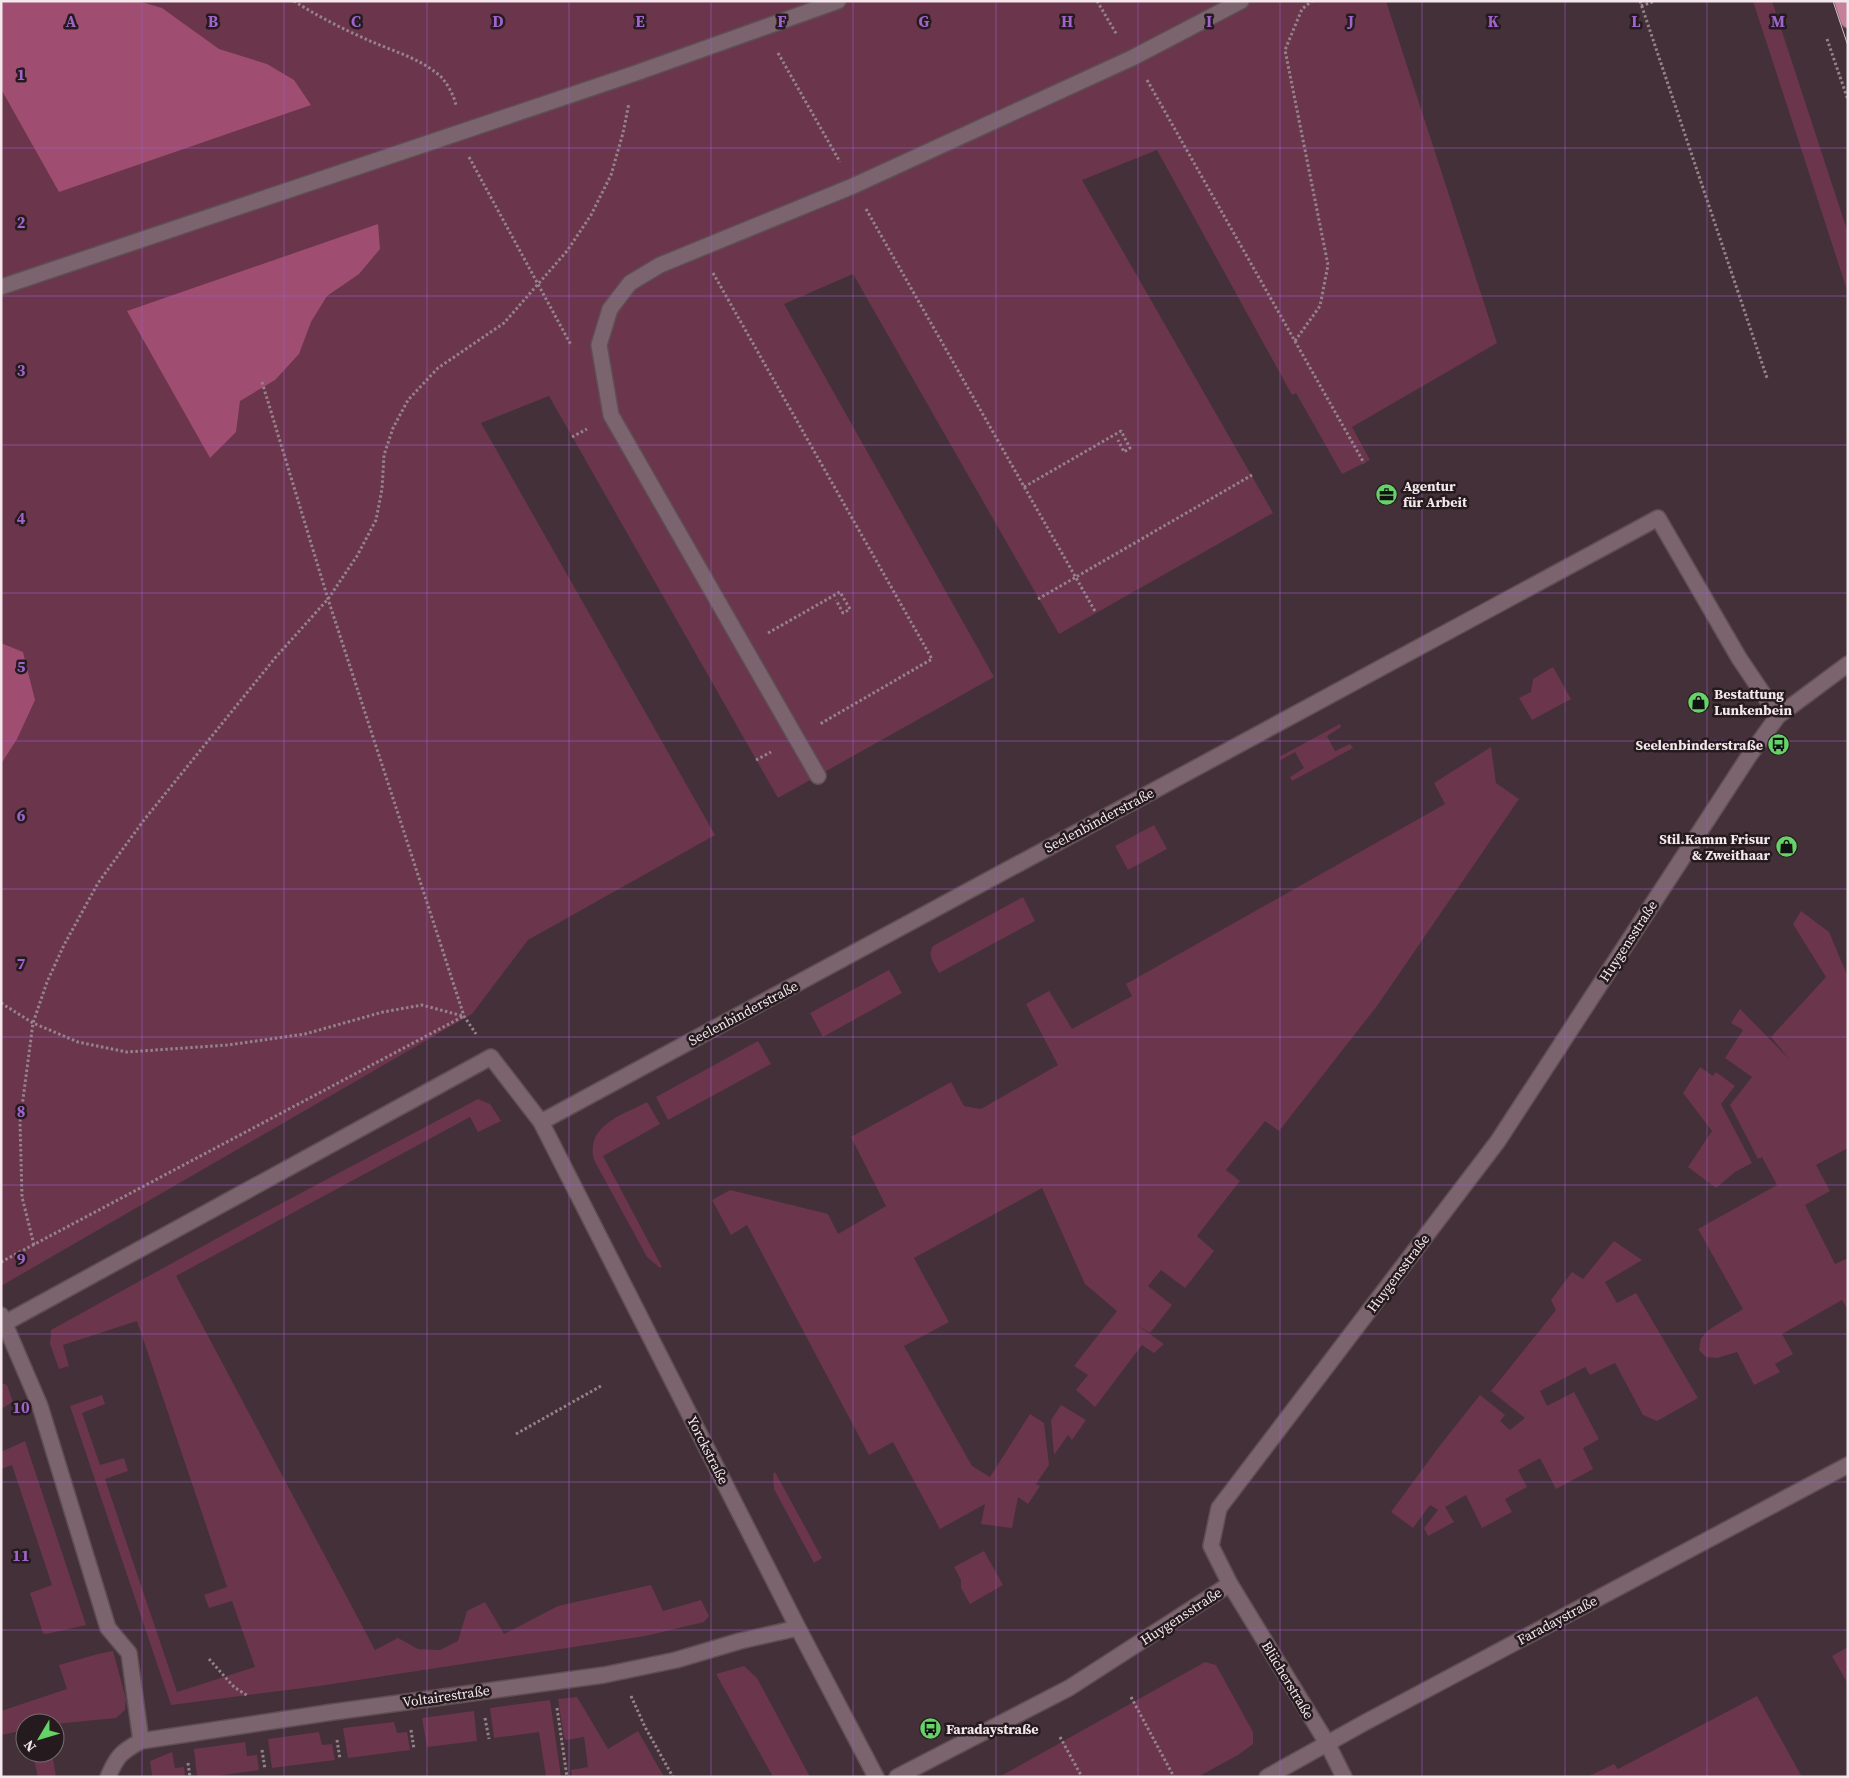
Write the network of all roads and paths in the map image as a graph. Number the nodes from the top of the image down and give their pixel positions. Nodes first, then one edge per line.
1 (294, 1) edge
2 (838, 1) edge
3 (1096, 1) edge
4 (1241, 1) edge
5 (1312, 1) edge
6 (1655, 1) edge
7 (1842, 1) edge
8 (1640, 3) edge
9 (814, 5) edge
10 (1848, 20) edge
11 (763, 28) junction
12 (1826, 36) dead end
13 (1132, 58) junction
14 (636, 73) junction
15 (1848, 100) edge
16 (458, 132) junction
17 (853, 186) junction
18 (699, 249) junction
19 (538, 285) junction
20 (1, 288) edge
21 (1295, 341) junction
22 (572, 346) dead end
23 (1767, 378) dead end
24 (262, 382) dead end
25 (611, 415) junction
26 (572, 437) dead end
27 (1118, 440) dead end
28 (1364, 463) dead end
29 (1252, 475) dead end
30 (1024, 488) junction
31 (1075, 577) junction
32 (1038, 598) dead end
33 (328, 599) junction
34 (836, 600) dead end
35 (1096, 613) dead end
36 (744, 647) junction
37 (1848, 664) edge
38 (1778, 716) junction
39 (796, 738) junction
40 (756, 760) dead end
41 (818, 776) dead end
42 (1, 1003) edge
43 (464, 1016) junction
44 (33, 1023) junction
45 (491, 1057) junction
46 (541, 1122) junction
47 (34, 1245) junction
48 (1, 1262) edge
49 (3, 1319) edge
50 (7, 1346) edge
51 (601, 1386) dead end
52 (516, 1434) dead end
53 (1848, 1465) edge
54 (1230, 1584) junction
55 (798, 1628) junction
56 (209, 1659) dead end
57 (553, 1682) junction
58 (628, 1690) dead end
59 (1131, 1697) dead end
60 (253, 1699) dead end
61 (485, 1712) dead end
62 (411, 1728) dead end
63 (1060, 1736) dead end
64 (489, 1739) dead end
65 (142, 1742) junction
66 (1326, 1743) junction
67 (338, 1745) dead end
68 (414, 1749) dead end
69 (263, 1757) dead end
70 (340, 1759) dead end
71 (264, 1769) dead end
72 (108, 1777) edge
73 (567, 1777) edge
74 (673, 1777) edge
75 (876, 1777) edge
76 (897, 1777) edge
77 (1082, 1777) edge
78 (1174, 1777) edge
79 (1267, 1777) edge
80 (1344, 1777) edge

1 - 16 path
2 - 9 street
3 - 13 path
4 - 13 street
5 - 21 path
6 - 8 path
7 - 10 main road
8 - 23 path
9 - 11 street
11 - 14 street
11 - 17 path
12 - 15 path
13 - 17 street
13 - 21 path
14 - 16 street
14 - 19 path
16 - 19 path
16 - 20 street
17 - 18 street
17 - 30 path
18 - 25 street
18 - 39 path
19 - 22 path
19 - 33 path
21 - 28 path
24 - 33 path
25 - 26 path
25 - 36 street
27 - 30 path
29 - 31 path
30 - 31 path
31 - 32 path
31 - 35 path
33 - 43 path
33 - 44 path
34 - 36 path
36 - 39 street
37 - 38 street, Huygensstraße
38 - 46 street, Seelenbinderstraße
38 - 54 street, Huygensstraße
39 - 40 path
39 - 41 street
42 - 44 path
43 - 44 path
43 - 45 path
43 - 47 path
44 - 47 path
45 - 46 street, Yorckstraße
45 - 49 street
46 - 55 street, Yorckstraße
47 - 48 path
49 - 50 street
50 - 65 street
51 - 52 path
53 - 66 street, Faradaystraße
54 - 66 street, Blücherstraße
54 - 76 street, Huygensstraße
55 - 57 street, Voltairestraße
55 - 75 street, Yorckstraße
56 - 60 path
57 - 65 street, Voltairestraße
57 - 73 path
58 - 74 path
59 - 78 path
61 - 64 path
62 - 68 path
63 - 77 path
65 - 72 street, Voltairestraße
66 - 79 street, Faradaystraße
66 - 80 street, Blücherstraße
67 - 70 path
69 - 71 path

